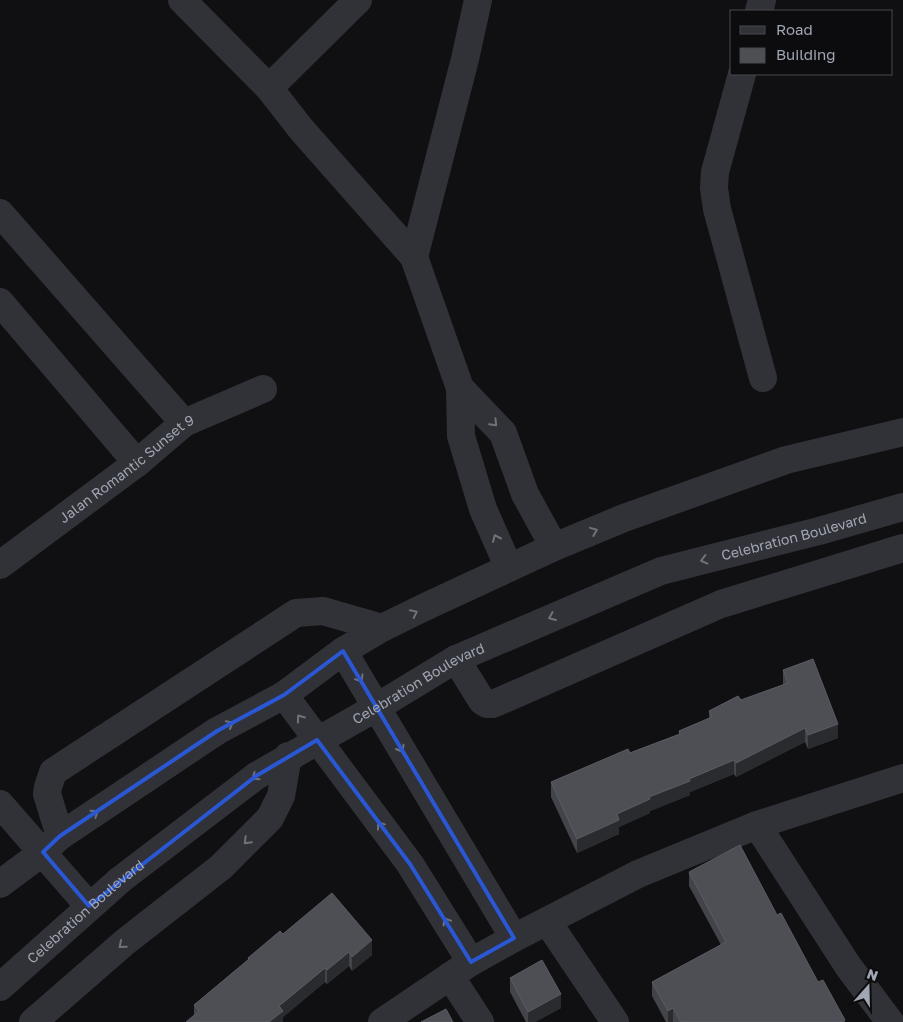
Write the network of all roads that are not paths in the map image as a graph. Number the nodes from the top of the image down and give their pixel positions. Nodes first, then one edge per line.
1 (182, 0) edge
2 (358, 0) edge
3 (478, 0) edge
4 (742, 75) edge
5 (269, 88) junction
6 (0, 213) edge
7 (414, 256) junction
8 (0, 302) edge
9 (764, 378) dead end
10 (460, 388) junction
11 (263, 389) dead end
12 (184, 422) junction
13 (903, 432) edge
14 (137, 462) junction
15 (903, 507) edge
16 (554, 547) junction
17 (903, 548) edge
18 (0, 566) edge
19 (509, 568) junction
20 (382, 628) junction
21 (344, 651) junction
22 (456, 659) junction
23 (284, 695) junction
24 (377, 707) junction
25 (317, 740) junction
26 (288, 756) junction
27 (903, 778) edge
28 (0, 804) edge
29 (756, 825) junction
30 (51, 844) junction
31 (0, 884) edge
32 (89, 906) junction
33 (547, 921) junction
34 (514, 938) junction
35 (461, 969) junction
36 (0, 987) edge
37 (33, 1022) edge
38 (382, 1022) edge
39 (480, 1022) edge
40 (615, 1022) edge
41 (890, 1022) edge

1 - 5 street
2 - 5 street
3 - 7 street
4 - 9 street
5 - 7 street
6 - 12 street
7 - 10 street
8 - 14 street
10 -> 16 street
19 -> 10 street
11 - 12 street, Jalan Romantic Sunset 9
12 - 14 street, Jalan Romantic Sunset 9
16 -> 13 street
14 - 18 street, Jalan Romantic Sunset 9
15 -> 22 street, Celebration Boulevard
16 - 19 street
17 - 22 street
20 -> 19 street
20 - 21 street
20 - 30 street
21 - 23 street
21 -> 24 street
22 - 24 street, Celebration Boulevard
25 -> 23 street
30 -> 23 street
24 - 25 street, Celebration Boulevard
24 -> 34 street
25 - 26 street, Celebration Boulevard
35 -> 25 street
26 -> 32 street, Celebration Boulevard
26 -> 37 street
27 - 29 street
28 - 30 street
29 - 33 street
29 - 41 street
30 - 31 street
30 - 32 street
32 - 36 street, Celebration Boulevard
33 - 34 street
33 - 40 street
34 - 35 street
35 - 38 street
35 - 39 street

